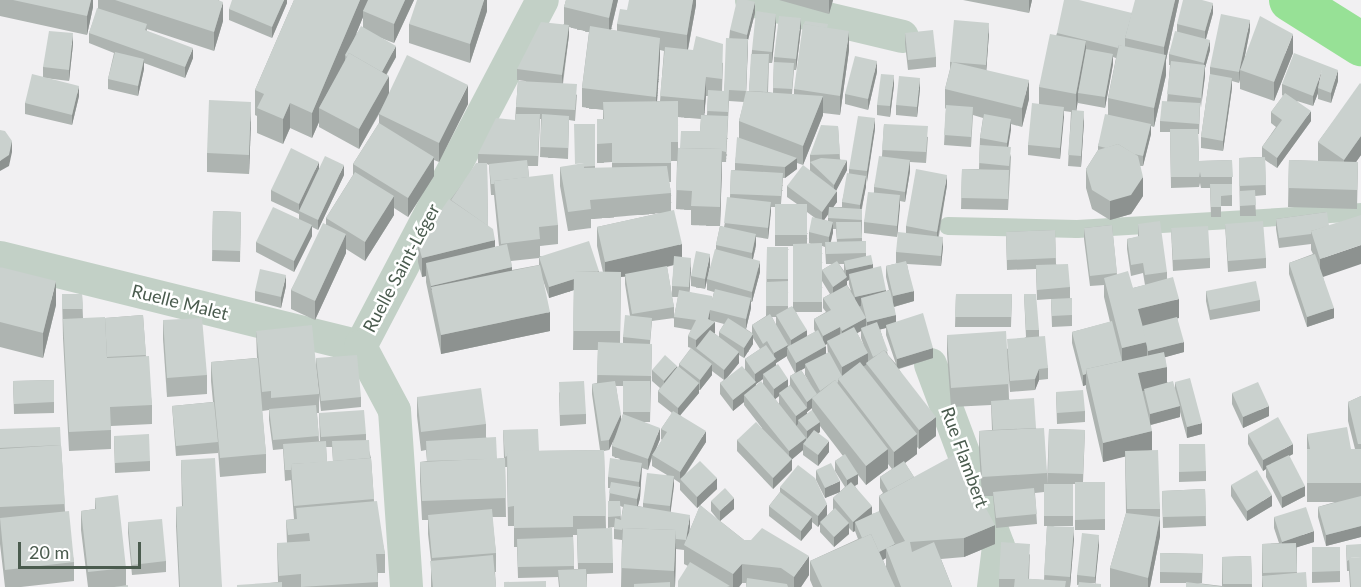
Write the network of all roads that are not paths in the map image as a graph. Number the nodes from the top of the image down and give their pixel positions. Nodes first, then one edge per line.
1 (542, 0) edge
2 (751, 0) edge
3 (902, 36) dead end
4 (1361, 212) edge
5 (948, 226) dead end
6 (0, 258) edge
7 (360, 346) junction
8 (930, 364) dead end
9 (406, 587) edge
10 (993, 587) edge

1 - 7 street, Ruelle Saint-Léger
2 - 3 street
4 - 5 lane
6 - 7 street, Ruelle Malet
7 - 9 street, Ruelle Saint-Léger
8 - 10 street, Rue Flambert

